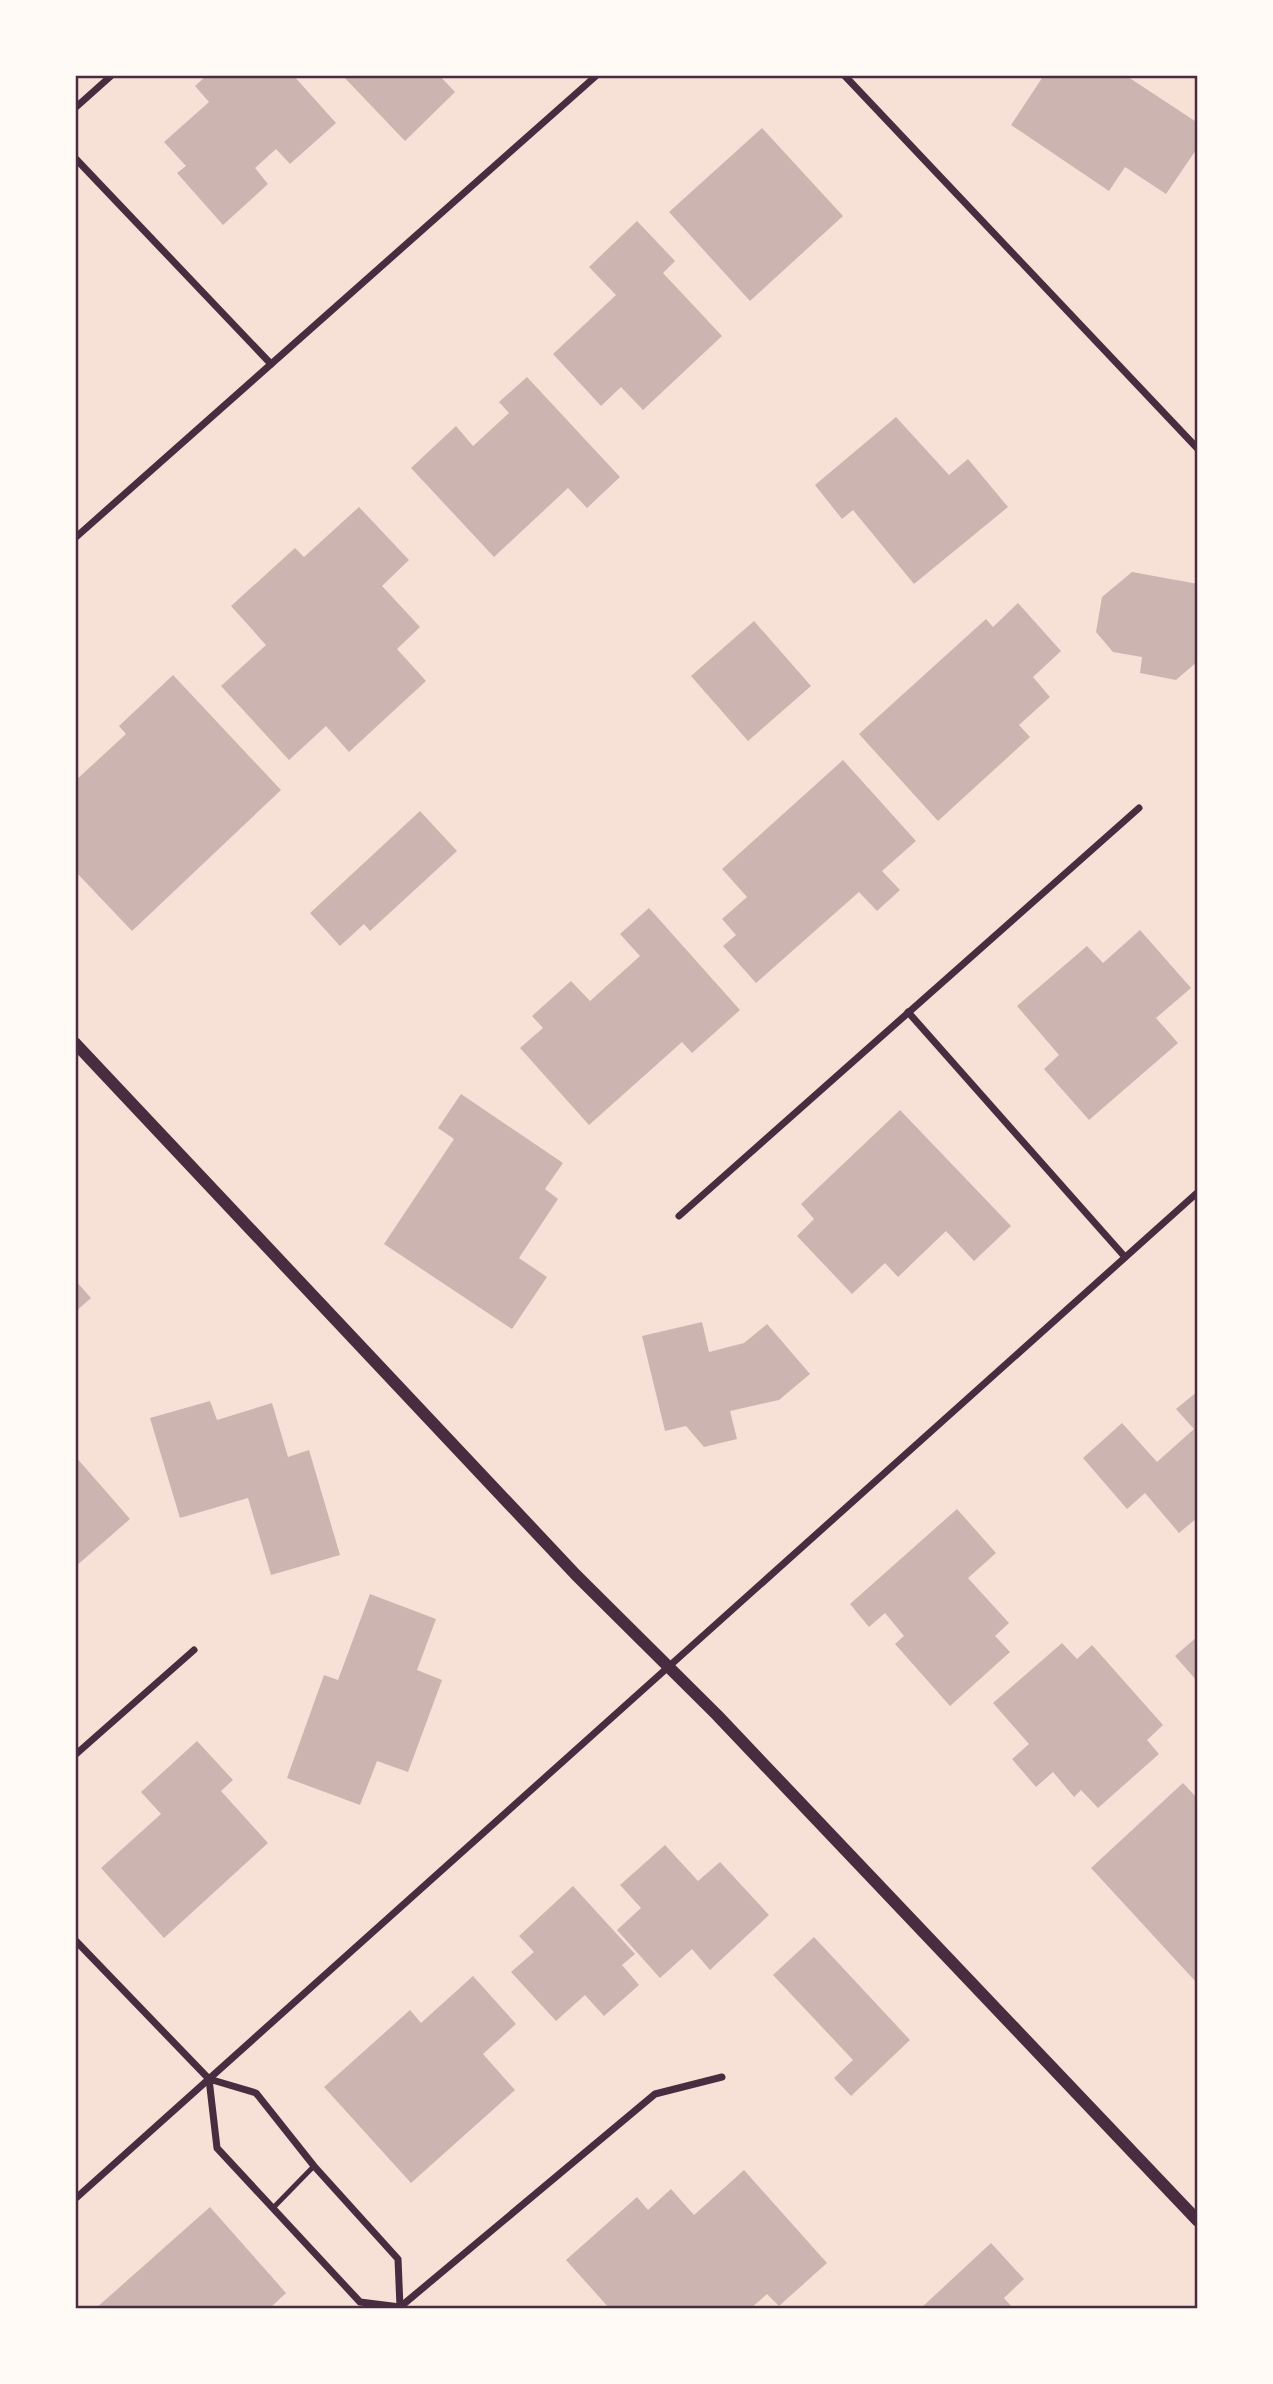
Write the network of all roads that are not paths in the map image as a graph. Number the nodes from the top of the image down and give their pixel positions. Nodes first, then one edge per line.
1 (112, 75) edge
2 (597, 75) edge
3 (844, 75) edge
4 (75, 108) edge
5 (75, 158) edge
6 (271, 364) junction
7 (1198, 449) edge
8 (75, 537) edge
9 (1139, 808) dead end
10 (908, 1012) junction
11 (75, 1043) edge
12 (1198, 1192) edge
13 (679, 1216) dead end
14 (1125, 1257) junction
15 (194, 1650) dead end
16 (668, 1667) junction
17 (75, 1755) edge
18 (75, 1940) edge
19 (722, 2077) dead end
20 (209, 2079) junction
21 (314, 2166) junction
22 (75, 2199) edge
23 (273, 2208) junction
24 (1198, 2221) edge
25 (399, 2308) edge

1 - 4 street
2 - 6 street
3 - 7 street
5 - 6 street
6 - 8 street
9 - 10 street
10 - 13 street
10 - 14 street
11 - 16 street
12 - 14 street
14 - 16 street
15 - 17 street
16 - 20 street
16 - 24 street
18 - 20 street
19 - 25 street
20 - 21 street
20 - 22 street
20 - 23 street
21 - 23 lane
21 - 25 street
23 - 25 street

